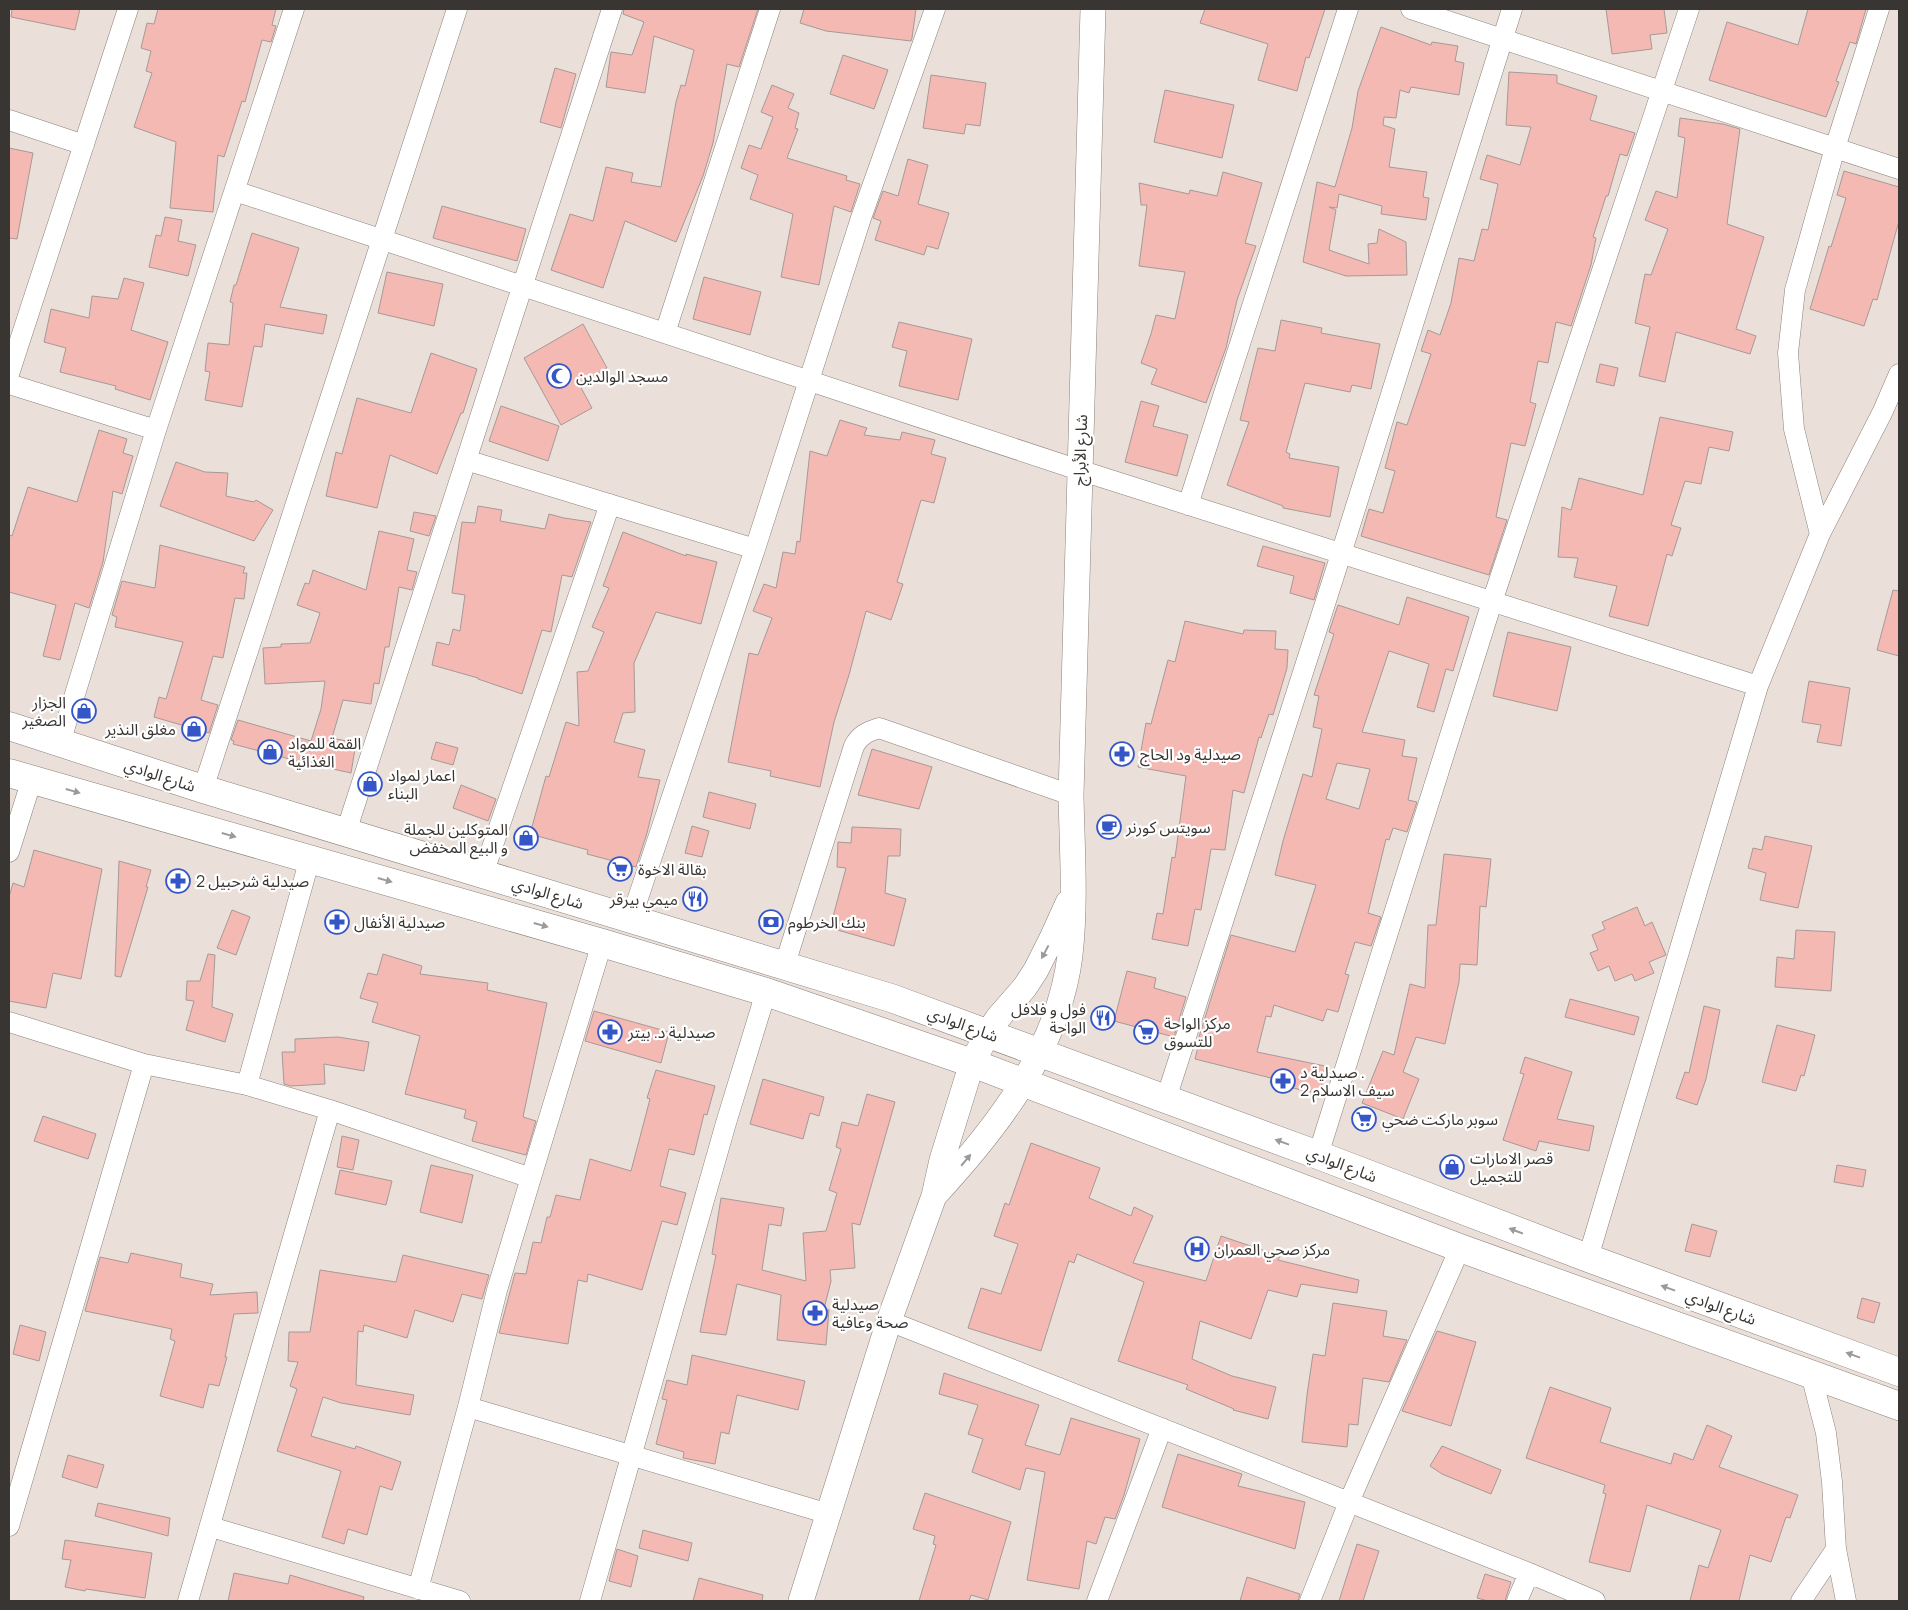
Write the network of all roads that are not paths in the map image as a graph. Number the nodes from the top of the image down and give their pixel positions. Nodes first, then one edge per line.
1 (128, 9) edge
2 (294, 9) edge
3 (456, 9) edge
4 (612, 9) edge
5 (770, 9) edge
6 (935, 9) edge
7 (1092, 9) edge
8 (1348, 9) edge
9 (1411, 9) edge
10 (1512, 9) edge
11 (1689, 9) edge
12 (1880, 9) edge
13 (1502, 39) junction
14 (1662, 91) junction
15 (9, 120) edge
16 (84, 145) junction
17 (1835, 148) junction
18 (1899, 169) edge
19 (235, 191) junction
20 (382, 239) junction
21 (522, 286) junction
22 (665, 333) junction
23 (9, 374) edge
24 (1899, 374) edge
25 (809, 381) junction
26 (9, 384) edge
27 (156, 430) junction
28 (466, 460) junction
29 (1079, 470) junction
30 (610, 504) junction
31 (1188, 505) junction
32 (1820, 534) junction
33 (755, 549) junction
34 (1341, 554) junction
35 (1492, 602) junction
36 (1758, 686) junction
37 (9, 726) edge
38 (60, 743) junction
39 (20, 776) edge
40 (204, 789) junction
41 (1070, 795) junction
42 (346, 832) junction
43 (9, 852) edge
44 (310, 858) junction
45 (483, 874) junction
46 (1072, 892) junction
47 (631, 919) junction
48 (602, 943) junction
49 (785, 964) junction
50 (766, 992) junction
51 (9, 1022) edge
52 (988, 1033) junction
53 (1039, 1052) junction
54 (972, 1063) junction
55 (144, 1064) junction
56 (1023, 1082) junction
57 (247, 1085) junction
58 (1166, 1099) junction
59 (330, 1110) junction
60 (1318, 1155) junction
61 (531, 1178) junction
62 (934, 1196) junction
63 (1460, 1248) junction
64 (1588, 1258) junction
65 (889, 1321) junction
66 (1899, 1372) edge
67 (1811, 1374) junction
68 (468, 1406) junction
69 (1899, 1406) edge
70 (1162, 1428) junction
71 (632, 1455) junction
72 (15, 1478) edge
73 (1349, 1502) junction
74 (829, 1514) junction
75 (9, 1526) edge
76 (211, 1527) junction
77 (1836, 1549) junction
78 (1529, 1572) junction
79 (418, 1589) junction
80 (188, 1601) edge
81 (460, 1601) edge
82 (590, 1601) edge
83 (801, 1601) edge
84 (1097, 1601) edge
85 (1310, 1601) edge
86 (1517, 1601) edge
87 (1595, 1601) edge
88 (1801, 1601) edge
89 (1846, 1601) edge

1 - 16 street
2 - 19 street
3 - 20 street
4 - 21 street
5 - 22 street
6 - 25 street
7 - 29 street, شارع الأبراج
8 - 31 street
9 - 13 street
10 - 13 street
11 - 14 street
12 - 17 street
13 - 14 street
13 - 34 street
14 - 17 street
14 - 35 street
15 - 16 street
16 - 23 street
17 - 18 street
17 - 32 street
19 - 20 street
19 - 27 street
20 - 21 street
20 - 40 street
21 - 22 street
21 - 28 street
22 - 25 street
24 - 32 street
25 - 29 street
25 - 33 street
26 - 27 street
27 - 38 street
28 - 30 street
28 - 42 street
29 - 31 street
29 - 41 street, شارع الأبراج
30 - 33 street
30 - 45 street
31 - 34 street
32 - 36 street
33 - 47 street
34 - 35 street
34 - 58 street
35 - 36 street
35 - 60 street
36 - 64 street
37 - 38 main road, شارع الوادي
38 - 40 main road, شارع الوادي
39 - 43 street
39 -> 44 main road, شارع الوادي
40 - 42 main road, شارع الوادي
41 - 46 street, شارع الأبراج
41 - 49 street
42 - 45 main road, شارع الوادي
44 -> 48 main road, شارع الوادي
44 - 57 street
45 - 47 main road, شارع الوادي
46 -> 52 street
46 - 53 street, شارع الأبراج
47 - 49 main road, شارع الوادي
48 - 50 main road, شارع الوادي
48 - 61 street
49 - 52 main road, شارع الوادي
50 - 54 main road, شارع الوادي
50 - 71 street
51 - 55 street
52 - 53 main road, شارع الوادي
52 - 54 street
53 - 56 street, شارع الأبراج
53 - 58 main road, شارع الوادي
54 - 56 main road, شارع الوادي
54 - 62 street
55 - 57 street
55 - 72 street
62 -> 56 street, شارع الأبراج
56 - 63 main road, شارع الوادي
57 - 59 street
60 -> 58 main road, شارع الوادي
59 - 61 street
59 - 76 street
64 -> 60 main road, شارع الوادي
61 - 68 street
62 - 65 street
63 - 67 main road, شارع الوادي
63 - 73 street
66 -> 64 main road, شارع الوادي
65 - 70 street
65 - 74 street
67 - 69 main road, شارع الوادي
67 - 77 street
68 - 71 street
68 - 79 street
70 - 73 street
70 - 84 street
71 - 74 street
71 - 82 street
72 - 75 street
73 - 78 street
73 - 85 street
74 - 83 street
76 - 79 street
76 - 80 street
77 - 88 street
77 - 89 street
78 - 86 street
78 - 87 street
79 - 81 street

